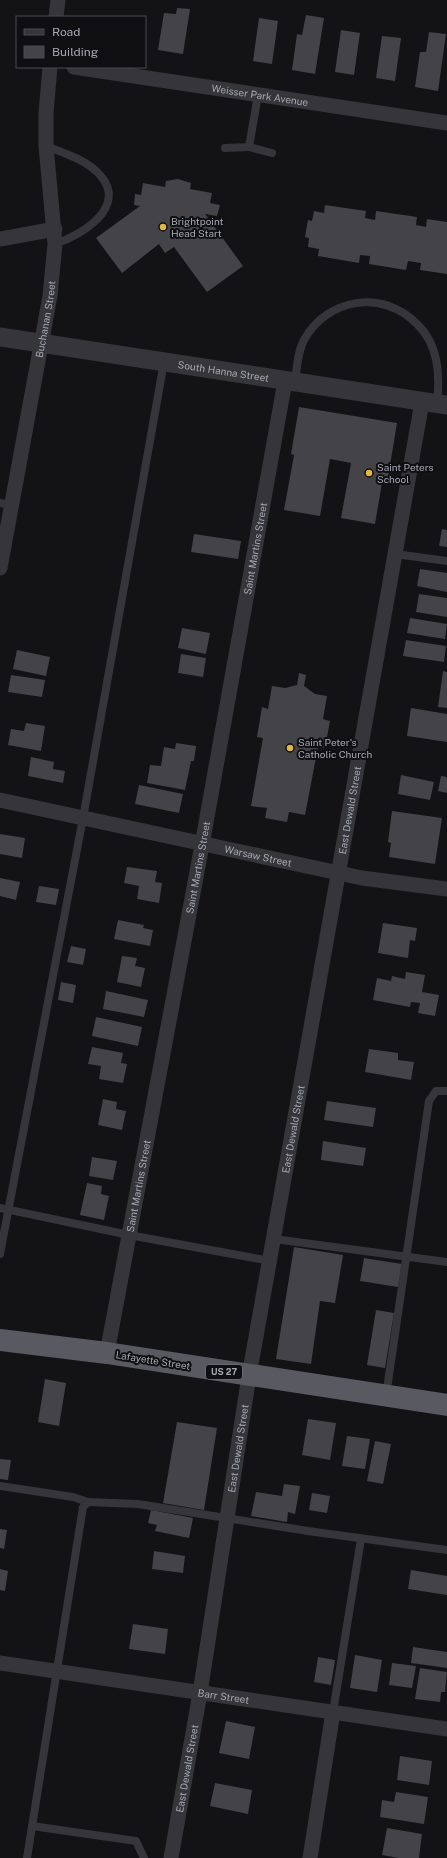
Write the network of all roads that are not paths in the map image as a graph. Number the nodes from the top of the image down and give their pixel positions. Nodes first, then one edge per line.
1 (58, 0) edge
2 (56, 16) edge
3 (50, 68) edge
4 (81, 68) edge
5 (258, 95) junction
6 (447, 123) edge
7 (46, 146) junction
8 (249, 147) junction
9 (225, 148) dead end
10 (272, 153) dead end
11 (55, 236) junction
12 (0, 239) edge
13 (0, 337) edge
14 (41, 343) junction
15 (164, 362) junction
16 (290, 382) junction
17 (435, 403) edge
18 (6, 504) edge
19 (396, 554) junction
20 (447, 561) edge
21 (0, 568) edge
22 (0, 800) edge
23 (83, 818) junction
24 (202, 845) junction
25 (340, 873) junction
26 (447, 889) edge
27 (447, 1090) edge
28 (4, 1209) edge
29 (129, 1235) junction
30 (274, 1240) junction
31 (0, 1254) edge
32 (408, 1257) junction
33 (270, 1261) junction
34 (447, 1262) edge
35 (0, 1340) edge
36 (107, 1353) junction
37 (249, 1376) junction
38 (386, 1396) junction
39 (447, 1405) edge
40 (0, 1486) edge
41 (88, 1502) junction
42 (227, 1519) junction
43 (361, 1539) junction
44 (447, 1550) edge
45 (0, 1663) edge
46 (57, 1671) junction
47 (200, 1692) junction
48 (333, 1712) junction
49 (447, 1729) edge
50 (32, 1826) junction
51 (27, 1858) edge
52 (144, 1858) edge
53 (171, 1858) edge
54 (310, 1858) edge

1 - 2 street
3 - 7 street, Buchanan Street
4 - 5 street, Weisser Park Avenue
5 - 6 street, Weisser Park Avenue
5 - 8 lane
7 - 11 street, Buchanan Street
7 - 11 lane
8 - 9 lane
8 - 10 lane
11 - 12 street
11 - 14 street, Buchanan Street
13 - 14 street, South Hanna Street
14 - 15 street, South Hanna Street
14 - 18 street, Buchanan Street
15 - 16 street, South Hanna Street
15 - 23 lane
16 - 17 street, South Hanna Street
16 - 17 lane
16 - 24 street, Saint Martins Street
17 - 19 street, East Dewald Street
18 - 21 street, Buchanan Street
19 - 20 lane
19 - 25 street, East Dewald Street
22 - 23 street, Warsaw Street
23 - 24 street, Warsaw Street
23 - 28 lane
24 - 25 street, Warsaw Street
24 - 29 street, Saint Martins Street
25 - 26 street, Warsaw Street
25 - 30 street, East Dewald Street
27 - 32 lane
28 - 29 lane
28 - 31 lane
29 - 33 lane
29 - 36 street, Saint Martins Street
30 - 32 lane
30 - 33 street, East Dewald Street
32 - 34 lane
32 - 38 lane
33 - 37 street, East Dewald Street
35 - 36 highway, Lafayette Street / US 27
36 - 37 highway, Lafayette Street / US 27
37 - 38 highway, Lafayette Street / US 27
37 - 42 street, East Dewald Street
38 - 39 highway, Lafayette Street / US 27
40 - 41 lane
41 - 42 lane
41 - 46 lane
42 - 43 lane
42 - 47 street, East Dewald Street
43 - 44 lane
43 - 48 lane
45 - 46 street, Barr Street
46 - 47 street, Barr Street
46 - 50 lane
47 - 48 street, Barr Street
47 - 53 street, East Dewald Street
48 - 49 street, Barr Street
48 - 54 street
50 - 51 lane
50 - 52 lane

